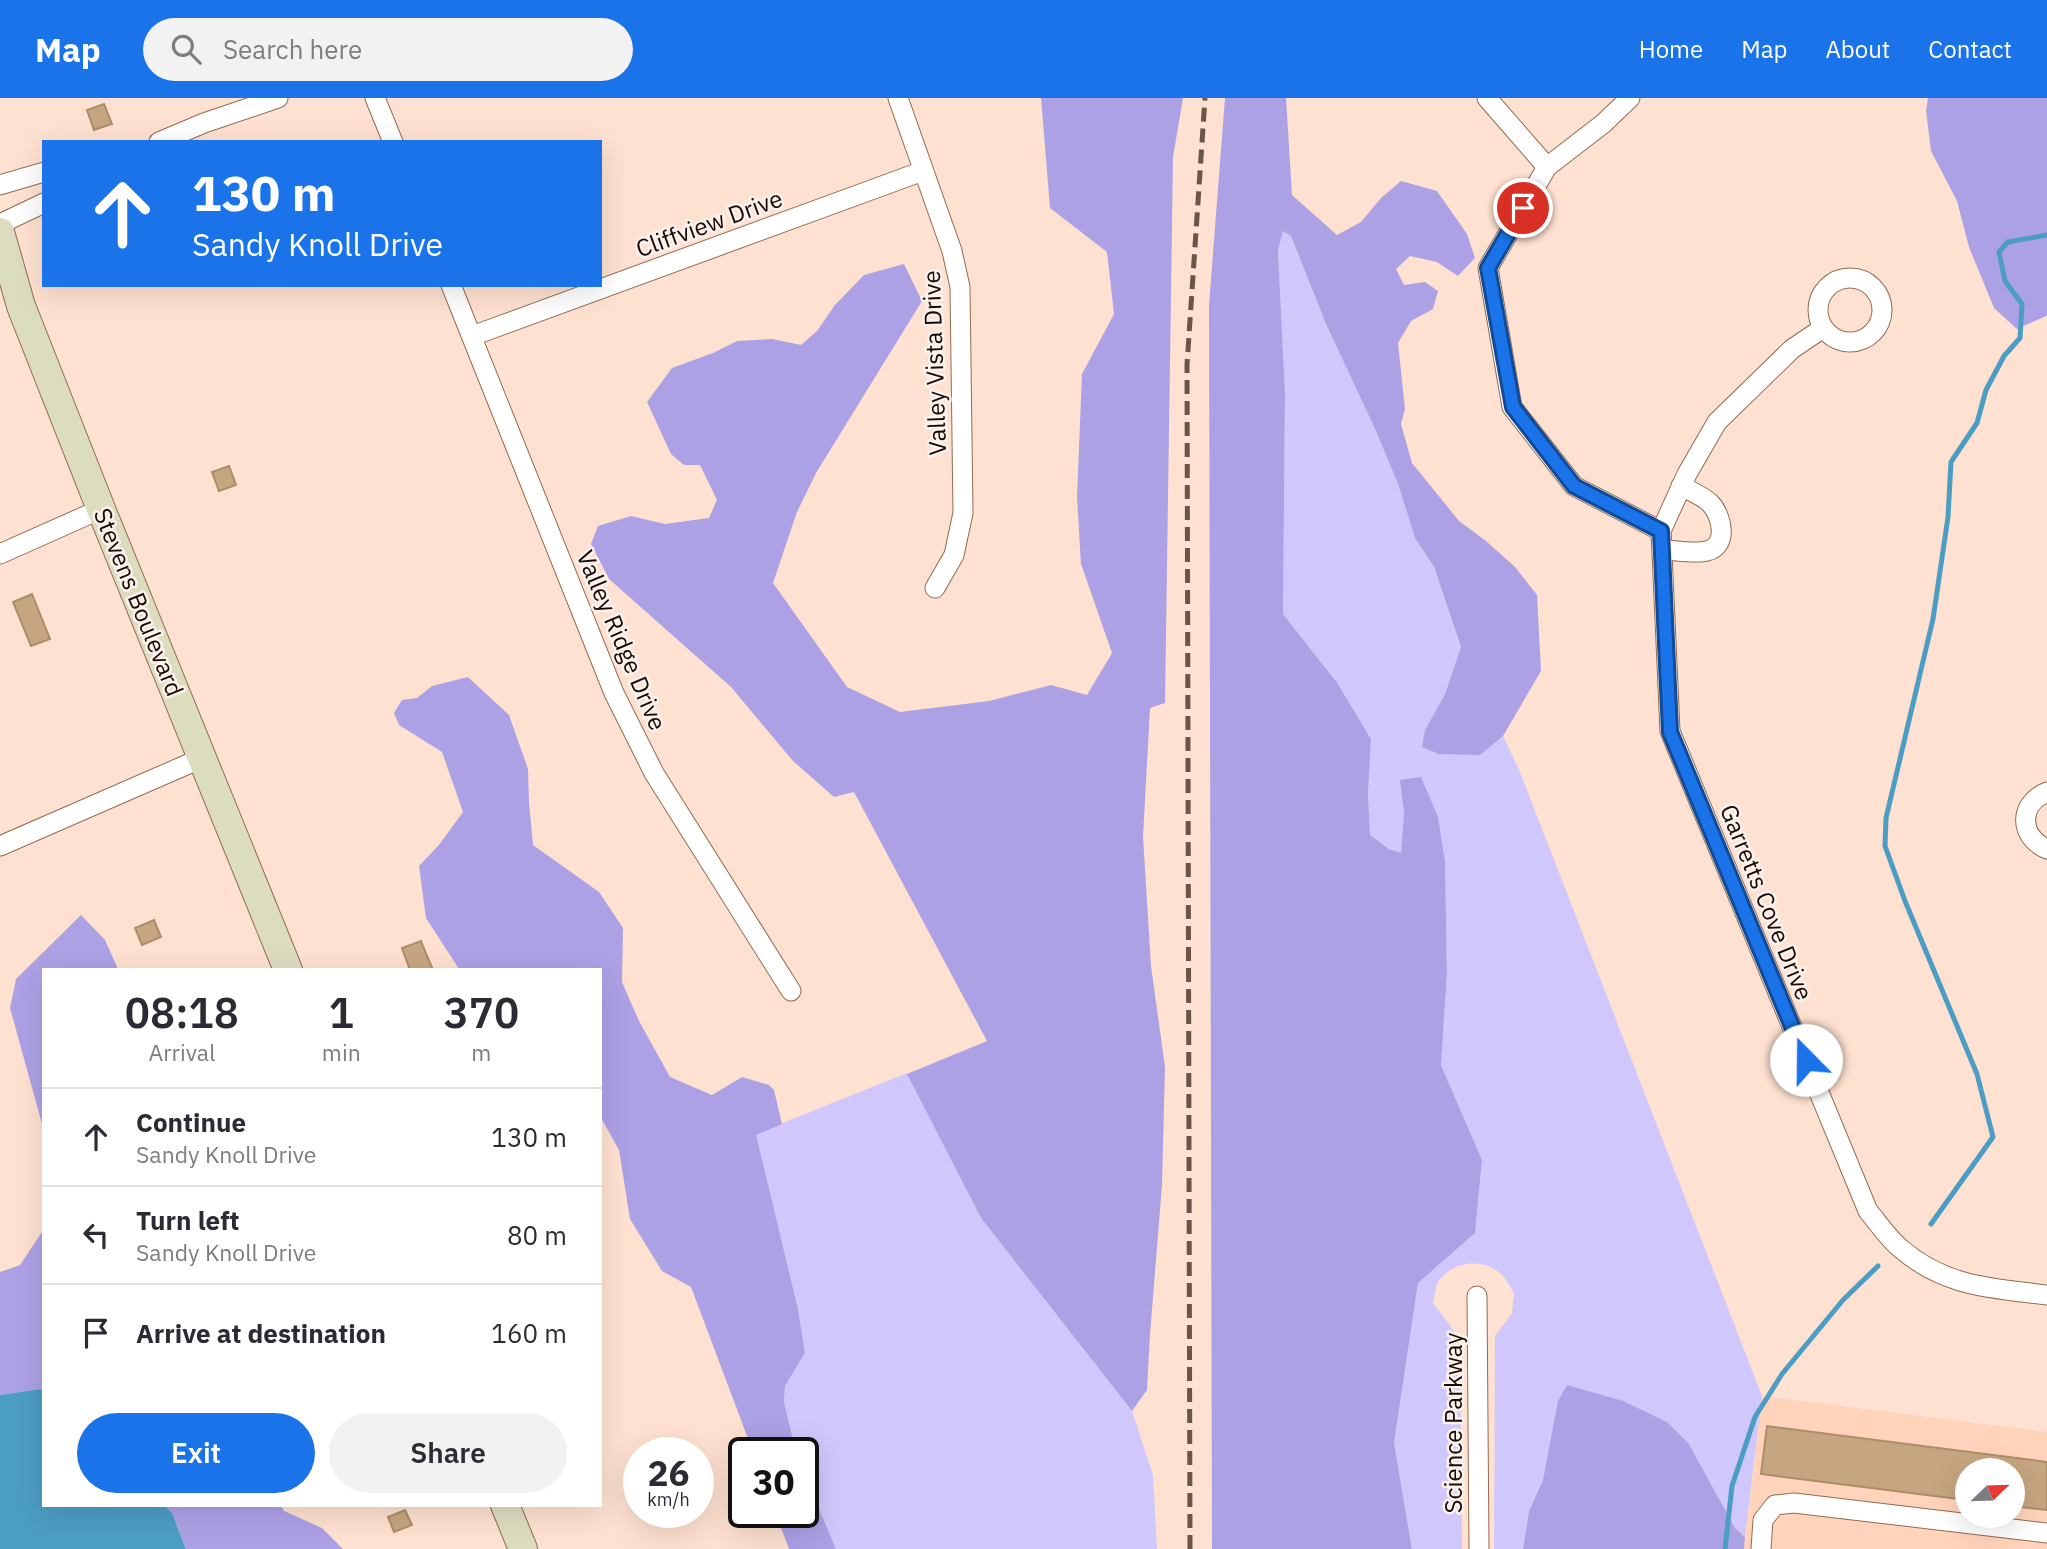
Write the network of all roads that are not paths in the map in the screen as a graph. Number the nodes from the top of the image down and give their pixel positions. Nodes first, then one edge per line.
1 (278, 98) edge
2 (375, 98) edge
3 (898, 98) edge
4 (1487, 98) edge
5 (1630, 98) edge
6 (164, 140) edge
7 (392, 140) edge
8 (1547, 167) junction
9 (923, 171) junction
10 (42, 173) edge
11 (0, 185) edge
12 (42, 204) edge
13 (0, 224) edge
14 (0, 232) edge
15 (452, 287) edge
16 (1823, 328) dead end
17 (472, 336) junction
18 (1681, 486) junction
19 (101, 509) junction
20 (1661, 540) junction
21 (0, 554) edge
22 (935, 588) dead end
23 (202, 758) junction
24 (2047, 792) edge
25 (0, 846) edge
26 (2047, 849) edge
27 (287, 968) edge
28 (791, 991) dead end
29 (2047, 1295) edge
30 (1477, 1296) dead end
31 (506, 1507) edge
32 (2047, 1533) edge
33 (523, 1549) edge
34 (1479, 1549) edge
35 (1761, 1549) edge

1 - 6 street
2 - 7 street
3 - 9 street, Valley Vista Drive
4 - 8 street
5 - 8 street
8 - 20 street
9 - 17 street, Cliffview Drive
9 - 22 street, Valley Vista Drive
10 - 11 street
12 - 13 street
14 - 19 street, Stevens Boulevard
15 - 17 street, Valley Ridge Drive
16 - 18 street
17 - 28 street, Valley Ridge Drive
18 - 20 street
18 - 20 street
19 - 21 street
19 - 23 street, Stevens Boulevard
20 - 29 street, Garretts Cove Drive
23 - 25 street
23 - 27 street, Stevens Boulevard
24 - 26 street
30 - 34 street, Science Parkway
31 - 33 street
32 - 35 street

